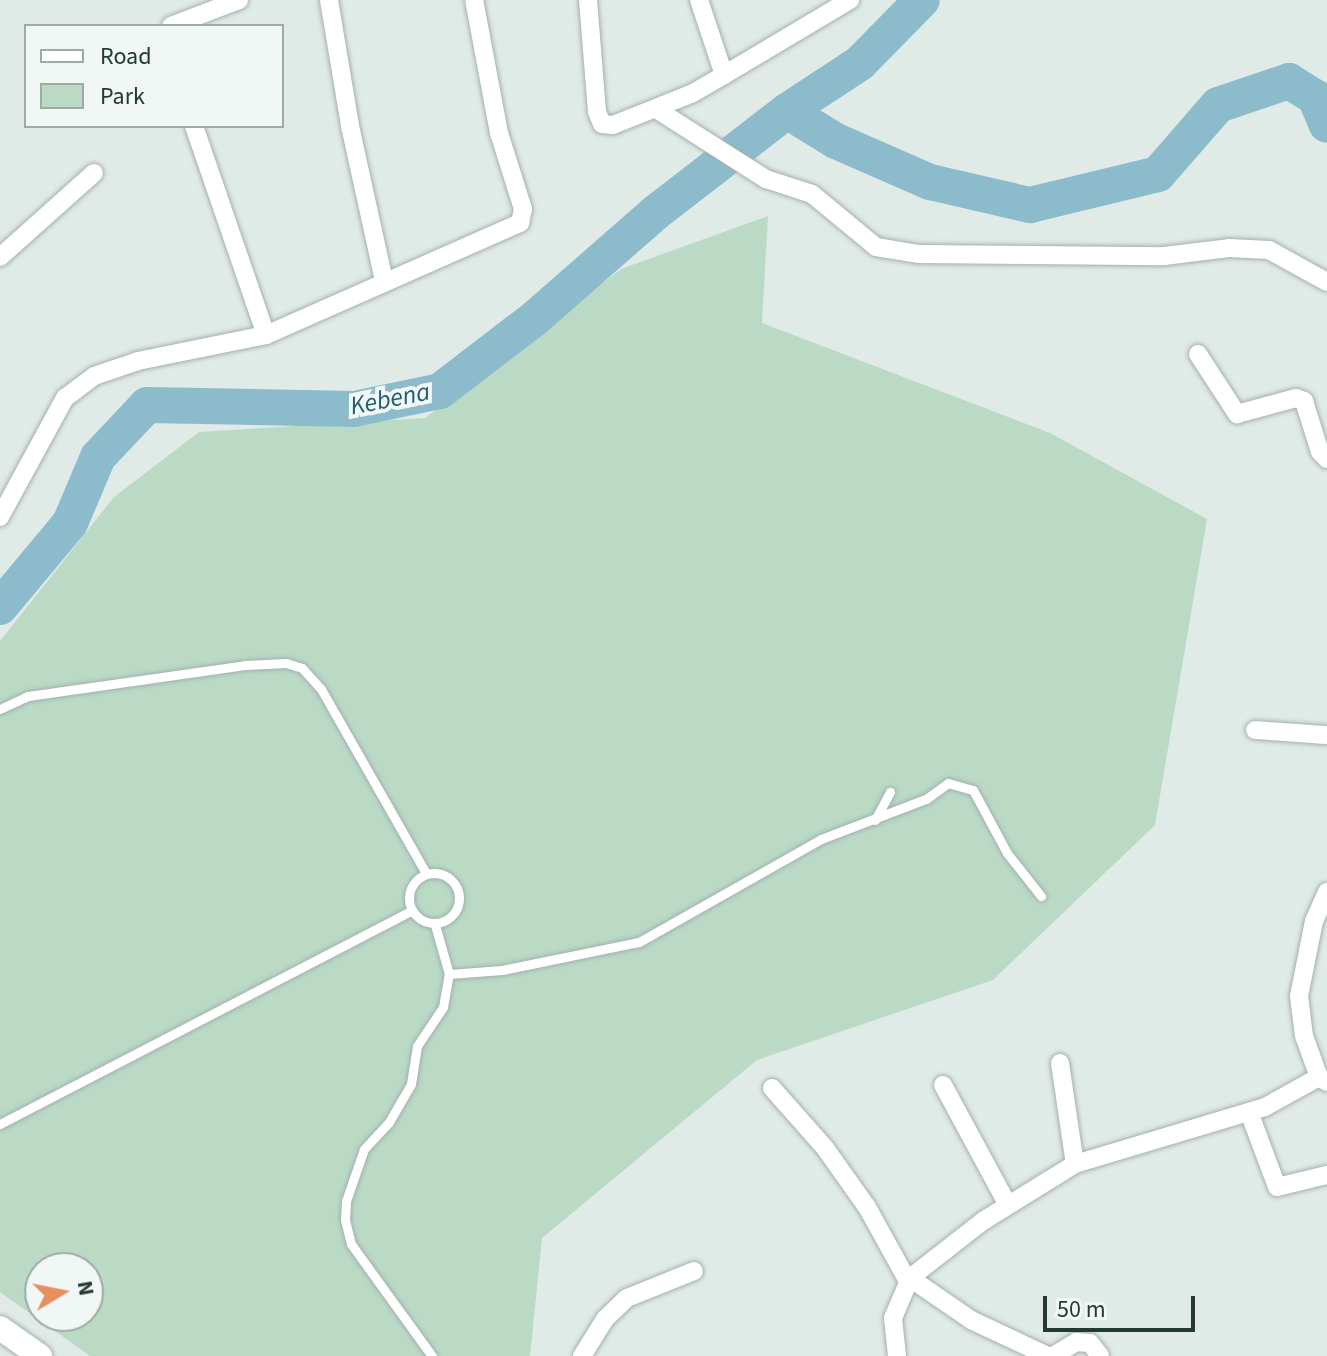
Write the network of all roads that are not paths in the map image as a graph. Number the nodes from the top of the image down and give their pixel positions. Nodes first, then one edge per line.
1 (239, 0) edge
2 (329, 0) edge
3 (474, 0) edge
4 (588, 0) edge
5 (699, 0) edge
6 (850, 0) edge
7 (176, 24) edge
8 (724, 75) junction
9 (656, 109) junction
10 (195, 128) edge
11 (94, 173) dead end
12 (0, 257) edge
13 (384, 280) junction
14 (1327, 282) edge
15 (266, 335) junction
16 (1198, 354) dead end
17 (1327, 459) edge
18 (0, 517) edge
19 (0, 709) edge
20 (1255, 730) dead end
21 (1327, 735) edge
22 (890, 792) dead end
23 (875, 820) junction
24 (426, 873) junction
25 (1327, 892) edge
26 (1041, 896) dead end
27 (411, 911) junction
28 (435, 925) junction
29 (449, 974) junction
30 (1060, 1063) dead end
31 (1323, 1080) edge
32 (943, 1085) dead end
33 (772, 1088) dead end
34 (1249, 1112) junction
35 (0, 1124) edge
36 (1075, 1164) junction
37 (1327, 1175) edge
38 (1008, 1205) junction
39 (694, 1271) dead end
40 (909, 1281) junction
41 (0, 1328) edge
42 (40, 1356) edge
43 (432, 1356) edge
44 (582, 1356) edge
45 (897, 1356) edge
46 (1051, 1356) edge
47 (1100, 1356) edge

1 - 7 street
2 - 13 street
3 - 13 street
4 - 9 street
5 - 8 street
6 - 8 street
8 - 9 street
9 - 14 street
10 - 15 street
11 - 12 street
13 - 15 street
15 - 18 street
16 - 17 street
19 - 24 lane
20 - 21 street
22 - 23 lane
23 - 26 lane
23 - 29 lane
24 - 27 lane
24 - 28 lane
25 - 31 street
27 - 28 lane
27 - 35 lane
28 - 29 lane
29 - 43 lane
30 - 36 street
31 - 34 street
32 - 38 street
33 - 40 street
34 - 36 street
34 - 37 street
36 - 38 street
38 - 40 street
39 - 44 street
40 - 45 street
40 - 46 street
41 - 42 main road
46 - 47 street

